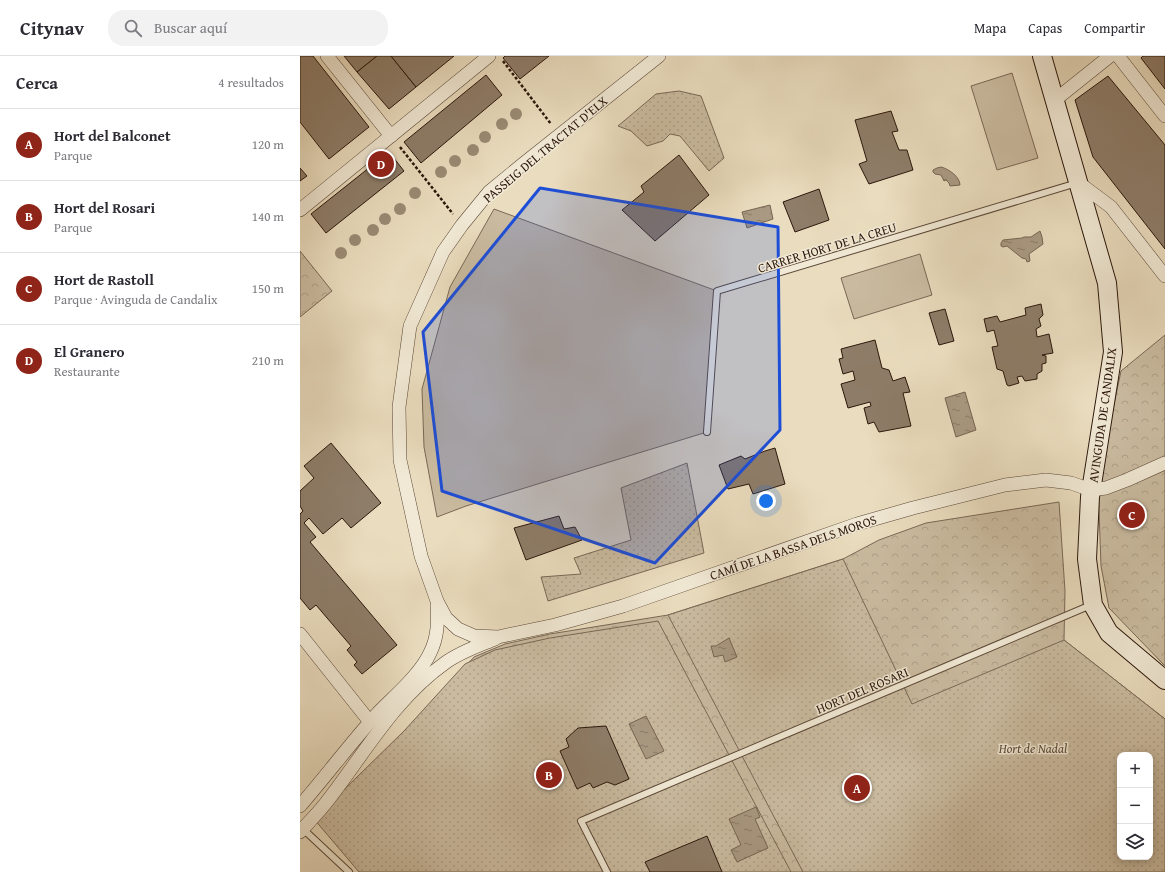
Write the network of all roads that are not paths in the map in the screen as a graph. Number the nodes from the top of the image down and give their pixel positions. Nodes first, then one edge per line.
1 (327, 56) edge
2 (490, 56) edge
3 (659, 56) edge
4 (1042, 56) edge
5 (1110, 56) edge
6 (1118, 56) edge
7 (1055, 100) junction
8 (1165, 116) edge
9 (391, 136) junction
10 (1079, 183) junction
11 (300, 210) edge
12 (1165, 276) edge
13 (707, 432) dead end
14 (1165, 463) edge
15 (1091, 490) junction
16 (437, 601) junction
17 (1093, 605) junction
18 (300, 634) edge
19 (498, 637) junction
20 (1165, 680) edge
21 (370, 722) junction
22 (300, 806) edge
23 (301, 830) edge
24 (348, 872) edge
25 (607, 872) edge

1 - 9 street
2 - 9 street
3 - 16 street, PASSEIG DEL TRACTAT D'ELX
4 - 7 main road, AVINGUDA DE CANDALIX
5 - 7 street
6 - 8 street
7 - 10 main road, AVINGUDA DE CANDALIX
9 - 11 street
10 - 12 street
10 - 13 lane, CARRER HORT DE LA CREU
10 - 15 main road, AVINGUDA DE CANDALIX
14 - 15 street
15 - 17 main road, AVINGUDA DE CANDALIX
15 - 19 street, CAMÍ DE LA BASSA DELS MOROS
16 - 19 street, CAMÍ DE LA BASSA DELS MOROS
16 - 21 street
17 - 20 main road, AVINGUDA DE CANDALIX
17 - 25 lane, HORT DEL ROSARI
18 - 21 street
19 - 23 street, CAMÍ DE LA BASSA DELS MOROS
21 - 22 street
23 - 24 lane

